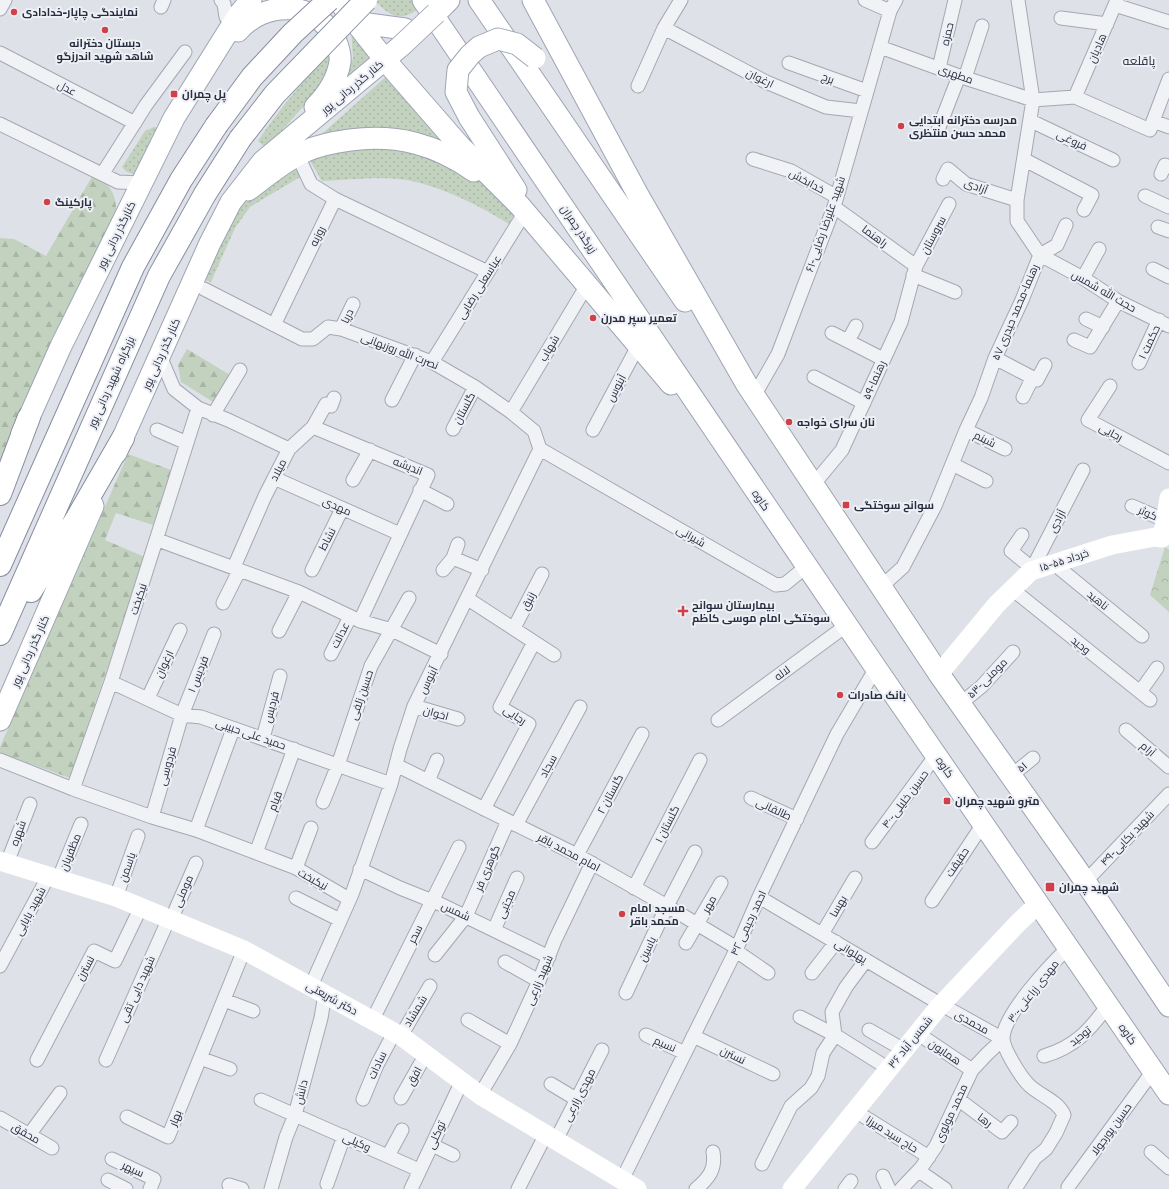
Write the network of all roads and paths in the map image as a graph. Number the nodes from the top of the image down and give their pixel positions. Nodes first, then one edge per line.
1 (5, 0) edge
2 (251, 0) edge
3 (329, 0) edge
4 (366, 0) edge
5 (479, 0) edge
6 (533, 0) edge
7 (546, 0) edge
8 (681, 0) edge
9 (865, 0) edge
10 (955, 0) edge
11 (1018, 0) edge
12 (1116, 2) edge
13 (436, 4) edge
14 (227, 6) edge
15 (343, 6) edge
16 (893, 6) edge
17 (0, 9) edge
18 (1061, 18) dead end
19 (1169, 22) edge
20 (1108, 24) junction
21 (982, 26) dead end
22 (664, 28) junction
23 (403, 38) junction
24 (880, 47) junction
25 (185, 52) dead end
26 (0, 53) edge
27 (385, 60) junction
28 (564, 60) junction
29 (789, 63) dead end
30 (939, 68) junction
31 (962, 77) junction
32 (1169, 79) edge
33 (638, 86) dead end
34 (868, 91) junction
35 (1076, 97) junction
36 (1166, 97) edge
37 (1033, 100) junction
38 (861, 111) junction
39 (174, 118) junction
40 (1031, 121) junction
41 (1153, 121) junction
42 (135, 123) junction
43 (0, 124) edge
44 (1169, 127) edge
45 (938, 130) dead end
46 (298, 156) junction
47 (753, 159) dead end
48 (1025, 160) junction
49 (1113, 160) dead end
50 (263, 161) junction
51 (103, 173) junction
52 (943, 179) dead end
53 (118, 182) junction
54 (142, 183) junction
55 (1145, 196) dead end
56 (335, 199) junction
57 (1017, 200) junction
58 (231, 202) junction
59 (835, 202) junction
60 (131, 204) junction
61 (949, 204) dead end
62 (1169, 207) edge
63 (522, 209) junction
64 (1084, 210) dead end
65 (1066, 225) dead end
66 (662, 236) junction
67 (551, 243) junction
68 (1099, 249) dead end
69 (1040, 255) junction
70 (1153, 269) dead end
71 (915, 271) junction
72 (488, 272) junction
73 (1169, 277) edge
74 (1083, 278) junction
75 (587, 285) junction
76 (204, 289) dead end
77 (955, 292) dead end
78 (1118, 301) junction
79 (352, 304) dead end
80 (1086, 319) dead end
81 (1164, 323) edge
82 (274, 325) junction
83 (856, 326) dead end
84 (1103, 327) junction
85 (341, 329) junction
86 (832, 333) dead end
87 (1074, 340) dead end
88 (848, 341) junction
89 (638, 346) junction
90 (415, 355) junction
91 (160, 356) junction
92 (995, 358) junction
93 (884, 359) junction
94 (432, 362) junction
95 (1139, 363) dead end
96 (1045, 365) dead end
97 (240, 370) dead end
98 (814, 377) dead end
99 (1035, 379) junction
100 (1110, 386) dead end
101 (476, 387) junction
102 (750, 390) junction
103 (1023, 397) dead end
104 (334, 398) dead end
105 (392, 400) dead end
106 (864, 403) junction
107 (198, 408) junction
108 (511, 412) junction
109 (213, 415) junction
110 (30, 416) junction
111 (313, 427) junction
112 (157, 430) dead end
113 (453, 430) dead end
114 (593, 430) dead end
115 (966, 430) junction
116 (123, 438) junction
117 (187, 443) junction
118 (289, 449) junction
119 (1005, 449) dead end
120 (370, 450) junction
121 (540, 450) junction
122 (734, 460) junction
123 (1169, 463) edge
124 (952, 464) junction
125 (1083, 470) dead end
126 (274, 478) junction
127 (353, 480) dead end
128 (0, 481) edge
129 (986, 481) dead end
130 (813, 485) junction
131 (420, 490) junction
132 (0, 494) edge
133 (1169, 498) edge
134 (447, 504) dead end
135 (1132, 506) dead end
136 (342, 509) junction
137 (1165, 533) edge
138 (400, 534) junction
139 (1022, 535) dead end
140 (158, 540) junction
141 (458, 544) dead end
142 (453, 558) junction
143 (1053, 563) junction
144 (0, 565) edge
145 (807, 566) junction
146 (234, 567) junction
147 (1032, 569) junction
148 (312, 570) dead end
149 (443, 570) dead end
150 (482, 570) junction
151 (542, 574) dead end
152 (881, 587) junction
153 (1012, 589) junction
154 (299, 592) junction
155 (409, 598) dead end
156 (468, 599) junction
157 (223, 603) dead end
158 (355, 619) junction
159 (847, 626) junction
160 (514, 628) junction
161 (180, 630) dead end
162 (392, 630) junction
163 (279, 631) dead end
164 (0, 634) edge
165 (214, 634) dead end
166 (1142, 636) dead end
167 (0, 641) edge
168 (534, 642) junction
169 (1013, 652) dead end
170 (330, 654) dead end
171 (441, 654) junction
172 (554, 655) dead end
173 (876, 668) junction
174 (1157, 668) dead end
175 (939, 674) junction
176 (280, 676) dead end
177 (112, 682) junction
178 (1140, 692) junction
179 (148, 698) junction
180 (1150, 700) dead end
181 (960, 704) junction
182 (414, 706) junction
183 (580, 707) dead end
184 (182, 714) junction
185 (458, 719) dead end
186 (0, 720) edge
187 (718, 720) dead end
188 (233, 729) junction
189 (1126, 730) dead end
190 (642, 734) dead end
191 (263, 738) junction
192 (294, 749) junction
193 (936, 755) junction
194 (1033, 758) dead end
195 (0, 760) edge
196 (437, 760) dead end
197 (700, 760) dead end
198 (338, 765) junction
199 (396, 765) junction
200 (1169, 767) edge
201 (1011, 776) junction
202 (428, 781) junction
203 (391, 784) junction
204 (73, 789) junction
205 (1168, 796) edge
206 (752, 798) dead end
207 (323, 802) dead end
208 (30, 804) dead end
209 (484, 809) junction
210 (152, 817) junction
211 (797, 819) junction
212 (512, 823) junction
213 (81, 824) dead end
214 (983, 824) junction
215 (311, 828) dead end
216 (196, 830) junction
217 (138, 836) dead end
218 (872, 842) dead end
219 (459, 847) dead end
220 (695, 852) dead end
221 (256, 853) junction
222 (577, 855) junction
223 (4, 862) edge
224 (196, 863) dead end
225 (592, 863) junction
226 (296, 868) junction
227 (360, 869) junction
228 (53, 878) junction
229 (517, 878) dead end
230 (855, 878) dead end
231 (1085, 882) junction
232 (721, 883) dead end
233 (634, 888) junction
234 (116, 897) junction
235 (759, 897) junction
236 (296, 898) dead end
237 (349, 899) junction
238 (431, 901) junction
239 (932, 901) dead end
240 (1038, 904) junction
241 (667, 906) junction
242 (141, 907) junction
243 (466, 916) junction
244 (171, 920) junction
245 (340, 920) junction
246 (698, 924) junction
247 (494, 930) junction
248 (822, 934) junction
249 (836, 942) junction
250 (686, 943) dead end
251 (737, 948) junction
252 (1068, 948) junction
253 (244, 950) junction
254 (435, 956) dead end
255 (549, 957) junction
256 (866, 960) junction
257 (505, 962) dead end
258 (0, 966) edge
259 (768, 973) dead end
260 (812, 974) dead end
261 (539, 981) junction
262 (430, 986) dead end
263 (318, 990) junction
264 (626, 993) dead end
265 (224, 1000) junction
266 (942, 1005) junction
267 (1108, 1005) junction
268 (1169, 1006) edge
269 (253, 1011) dead end
270 (800, 1017) dead end
271 (468, 1020) dead end
272 (372, 1021) junction
273 (869, 1030) dead end
274 (917, 1033) junction
275 (397, 1034) junction
276 (646, 1035) dead end
277 (835, 1035) junction
278 (693, 1036) junction
279 (1003, 1039) junction
280 (510, 1044) junction
281 (602, 1050) dead end
282 (904, 1050) junction
283 (685, 1053) junction
284 (426, 1054) junction
285 (1044, 1056) dead end
286 (200, 1058) junction
287 (37, 1060) dead end
288 (106, 1060) dead end
289 (230, 1069) dead end
290 (889, 1069) junction
291 (972, 1070) junction
292 (1153, 1071) junction
293 (773, 1074) dead end
294 (462, 1081) junction
295 (551, 1084) dead end
296 (60, 1093) dead end
297 (480, 1094) junction
298 (1169, 1094) edge
299 (401, 1098) dead end
300 (363, 1099) dead end
301 (576, 1099) junction
302 (958, 1099) junction
303 (261, 1100) dead end
304 (855, 1111) junction
305 (295, 1115) junction
306 (127, 1117) dead end
307 (0, 1118) edge
308 (1011, 1122) dead end
309 (402, 1130) dead end
310 (29, 1135) junction
311 (344, 1136) junction
312 (551, 1137) junction
313 (432, 1144) junction
314 (52, 1148) dead end
315 (713, 1152) dead end
316 (1151, 1152) dead end
317 (453, 1155) dead end
318 (388, 1156) junction
319 (929, 1157) junction
320 (112, 1160) dead end
321 (762, 1164) dead end
322 (1169, 1168) edge
323 (420, 1170) junction
324 (918, 1171) junction
325 (883, 1176) dead end
326 (108, 1180) dead end
327 (152, 1184) edge
328 (327, 1184) dead end
329 (623, 1184) edge
330 (229, 1185) dead end
331 (1068, 1187) dead end
332 (126, 1189) edge
333 (242, 1189) edge
334 (271, 1189) edge
335 (410, 1189) edge
336 (518, 1189) edge
337 (696, 1189) edge
338 (792, 1189) edge
339 (889, 1189) edge
340 (901, 1189) edge
341 (944, 1189) edge
342 (1015, 1189) edge

1 - 17 street
2 - 39 main road, کنارگذر ردانی پور
3 - 144 highway, bridge
4 - 164 highway, بزرگراه شهید ردانی پور, bridge
5 - 102 main road
6 - 28 main road
7 - 28 main road
8 - 22 street
9 - 16 street
10 - 30 street, حمزه
11 - 37 street, ۵۷ رهنما-محمد حیدری
12 - 19 street
12 - 20 street, هادیان
13 - 23 main road, کنار گذر ردانی پور, bridge
13 - 122 main road, زیرگذر چمران
14 - 39 main road
15 - 23 main road
15 - 27 main road
16 - 24 street, ۶۱-شهید علیرضا رضایی
18 - 20 street
20 - 35 street, هادیان
21 - 31 street
22 - 33 street
22 - 38 street, ارغوان
23 - 27 main road, کنار گذر ردانی پور
24 - 30 street, مطهری
24 - 34 street, ۶۱-شهید علیرضا رضایی
25 - 42 street
26 - 42 street, عدل
27 - 50 main road, کنار گذر ردانی پور
27 - 63 main road
28 - 66 main road
29 - 34 street, برج
30 - 31 street, مطهری
31 - 37 street, مطهری
31 - 45 street
32 - 36 street
34 - 38 street, ۶۱-شهید علیرضا رضایی
35 - 37 street
35 - 41 street
36 - 41 street
37 - 40 street, ۵۷ رهنما-محمد حیدری
38 - 59 street, ۶۱-شهید علیرضا رضایی
39 - 50 main road
39 - 54 main road, کنارگذر ردانی پور
40 - 48 street, ۵۷ رهنما-محمد حیدری
40 - 49 street, فروغی
41 - 44 street
42 - 51 street
43 - 51 street
46 - 56 street
46 - 58 main road
46 - 63 main road
47 - 59 street, خدابخش
48 - 57 street, ۵۷ رهنما-محمد حیدری
48 - 64 street
50 - 58 main road, کنار گذر ردانی پور
51 - 53 street
52 - 57 street, آزادی
53 - 54 street
53 - 60 street
54 - 60 main road, کنارگذر ردانی پور
55 - 62 street
56 - 72 street
56 - 82 street, روزبه
57 - 69 street, ۵۷ رهنما-محمد حیدری
58 - 91 main road, کنار گذر ردانی پور
59 - 71 street, راهنما
59 - 102 street, ۶۱-شهید علیرضا رضایی
60 - 110 main road, کنارگذر ردانی پور
61 - 71 street, سروستان
63 - 67 main road
63 - 72 street, عباسعلی رضایی
65 - 69 street
66 - 67 main road, bridge
66 - 102 main road
67 - 75 main road
68 - 74 street
69 - 74 street, حجت الله شمس
69 - 92 street, ۵۷ رهنما-محمد حیدری
70 - 73 street
71 - 77 street
71 - 93 street, ۵۹-رهنما
72 - 94 street, عباسعلی رضایی
74 - 78 street, حجت الله شمس
75 - 89 main road
75 - 108 street, شهاب
76 - 82 street, نصرت الله روزبهانی
78 - 81 street, حجت الله شمس
78 - 84 street
79 - 85 street, دریا
80 - 84 street
81 - 95 street, حکمت ۱
82 - 85 street, نصرت الله روزبهانی
83 - 88 street
84 - 87 street
85 - 90 street, نصرت الله روزبهانی
86 - 88 street
88 - 93 street
89 - 114 street, آبنوس
89 - 122 main road
90 - 94 street, نصرت الله روزبهانی
90 - 105 street
91 - 107 street, میلاد
91 - 116 main road, کنار گذر ردانی پور
92 - 99 street
92 - 115 street, ۵۷ رهنما-محمد حیدری
93 - 106 street, ۵۹-رهنما
94 - 101 street, نصرت الله روزبهانی
96 - 99 street
97 - 109 street
98 - 106 street
99 - 103 street
100 - 123 street, رجایی
101 - 108 street, نصرت الله روزبهانی
101 - 113 street, گلستان
102 - 130 main road
104 - 111 street
106 - 130 street, ۵۹-رهنما
107 - 109 street, میلاد
107 - 117 street, نیکبخت
108 - 121 street, نصرت الله روزبهانی
109 - 118 street, میلاد
110 - 128 main road, کنارگذر ردانی پور
110 - 132 highway
111 - 118 street
111 - 120 street, اندیشه
112 - 117 street
115 - 119 street, شبنم
115 - 124 street, ۵۷ رهنما-محمد حیدری
116 - 167 highway
116 - 186 main road, کنار گذر ردانی پور
117 - 140 street, نیکبخت
118 - 126 street, میلاد
120 - 127 street
120 - 131 street, اندیشه
121 - 145 street, شیرانی
121 - 150 street, آبنوس
122 - 145 main road, کاوه
124 - 129 street
124 - 152 street, ۵۷ رهنما-محمد حیدری
125 - 147 street, آزادی
126 - 136 street, مهدی
126 - 146 street, میلاد
130 - 152 main road
131 - 134 street
131 - 138 street, اندیشه
133 - 137 street
135 - 137 street, کوثر
136 - 138 street, مهدی
136 - 148 street, نشاط
137 - 143 street, ۱۵-۵۵ خرداد
138 - 158 street, اندیشه
139 - 147 street
140 - 146 street
140 - 177 street, نیکبخت
141 - 142 street
142 - 149 street
142 - 150 street
143 - 147 street, ۱۵-۵۵ خرداد
143 - 166 street, ناهید
145 - 159 main road, کاوه
146 - 154 street
146 - 157 street, میلاد
147 - 153 street, ۱۵-۵۵ خرداد
150 - 156 street, آبنوس
151 - 160 street, زنبق
152 - 175 main road
153 - 175 street, ۱۵-۵۵ خرداد
153 - 178 street, وحید
154 - 158 street
154 - 163 street
155 - 162 street, حسین زلفی
156 - 160 street
156 - 171 street, آبنوس
158 - 162 street
158 - 170 street, عدالت
159 - 173 main road, کاوه
159 - 187 street, لاله
160 - 168 street
161 - 179 street, ارغوان
162 - 171 street
162 - 198 street, حسین زلفی
165 - 184 street, فردیس ۱
168 - 172 street
168 - 209 street, رجایی
169 - 181 street, ۵۳-مومنی
171 - 182 street, آبنوس
173 - 193 main road, کاوه
173 - 211 street, ۴۲ احمد رحیمی
174 - 178 street
175 - 181 main road
176 - 191 street, فردیس
177 - 179 street, حمید علی حبیبی
177 - 204 street, نیکبخت
178 - 180 street, وحید
179 - 184 street, حمید علی حبیبی
181 - 201 main road
182 - 185 street, اخوان
182 - 199 street, آبنوس
183 - 212 street, سجاد
184 - 188 street, حمید علی حبیبی
184 - 210 street, فردوسی
188 - 191 street, حمید علی حبیبی
188 - 216 street
189 - 200 street, آرام
190 - 222 street, گلستان ۲
191 - 192 street, حمید علی حبیبی
192 - 198 street, حمید علی حبیبی
192 - 221 street, قیام
193 - 214 main road, کاوه
193 - 218 street, ۴۰-حسین خلیلی
194 - 201 street, ۵۱
195 - 204 street, نیکبخت
196 - 202 street
197 - 233 street, گلستان ۱
198 - 203 street, حمید علی حبیبی
198 - 207 street, حسین زلفی
199 - 202 street, امام محمد باقر
199 - 203 street, آبنوس
201 - 231 main road
202 - 209 street, امام محمد باقر
203 - 227 street, آبنوس
204 - 210 street, نیکبخت
205 - 231 street, ۴۹-شهید بکایی
206 - 211 street, طالقانی
208 - 223 street, شهره
209 - 212 street, امام محمد باقر
210 - 216 street, نیکبخت
211 - 235 street, ۴۲ احمد رحیمی
212 - 222 street, امام محمد باقر
212 - 243 street, گوهری فر
213 - 228 street, مظفریان
214 - 239 street, حقیقت
214 - 240 main road, کاوه
215 - 226 street
216 - 221 street, نیکبخت
217 - 234 street, یاسمن
219 - 238 street, سحر
220 - 241 street, یاسین
221 - 226 street, نیکبخت
222 - 225 street, امام محمد باقر
223 - 228 street, دکتر شریعتی
224 - 244 street, مومنی
225 - 233 street, امام محمد باقر
225 - 255 street, شهید زارعی
226 - 237 street, نیکبخت
227 - 237 street, آبنوس
227 - 238 street, شمس
228 - 234 street, دکتر شریعتی
228 - 258 street, شهید بابایی
229 - 247 street, مجتبی
230 - 248 street, بهسا
231 - 268 main road
232 - 246 street, مهر
233 - 241 street, امام محمد باقر
234 - 242 street, دکتر شریعتی
235 - 248 street, پهلوانی
235 - 251 street, ۴۲ احمد رحیمی
236 - 245 street
237 - 245 street, آبنوس
238 - 243 street, شمس
238 - 272 street, سحر
240 - 252 main road, کاوه
240 - 266 street, شمس آباد ۳۶
241 - 246 street, امام محمد باقر
241 - 264 street, یاسین
242 - 244 street, دکتر شریعتی
242 - 287 street, نسترن
243 - 247 street, شمس
243 - 254 street, گوهری فر
244 - 253 street, دکتر شریعتی
244 - 288 street, شهید دایی تقی
245 - 263 street, آبنوس
246 - 250 street, مهر
246 - 251 street, امام محمد باقر
247 - 255 street, شمس
248 - 249 street, پهلوانی
249 - 256 street, پهلوانی
249 - 260 street
251 - 259 street, امام محمد باقر
251 - 278 street, ۴۲ احمد رحیمی
252 - 267 main road, کاوه
252 - 279 street, ۳۰-مهدی زراعتی
253 - 263 street, دکتر شریعتی
253 - 265 street, بهار
255 - 261 street, شهید زارعی
256 - 266 street, پهلوانی
256 - 277 street
257 - 261 street
261 - 280 street, شهید زارعی
262 - 275 street, شمشاد
263 - 272 street, دکتر شریعتی
263 - 305 street, دانش
265 - 269 street
265 - 286 street, بهار
266 - 274 street, شمس آباد ۳۶
266 - 279 street, محمدی
267 - 285 street, توحید
267 - 292 main road, کاوه
270 - 277 street
271 - 280 street
272 - 275 street, دکتر شریعتی
273 - 282 street
274 - 282 street, شمس آباد ۳۶
274 - 291 street, همایون
275 - 284 street, دکتر شریعتی
275 - 300 street, سادات
276 - 283 street, نسیم
277 - 290 street
277 - 321 street
278 - 283 street, ۴۲ احمد رحیمی
278 - 293 street, نسترن
279 - 291 street, محمد مولوی
279 - 342 street
280 - 297 street, شهید زارعی
281 - 301 street, مهدی زارعی
282 - 290 street, شمس آباد ۳۶
283 - 329 street, ۴۲ احمد رحیمی
284 - 294 street, دکتر شریعتی
284 - 299 street, افق
286 - 289 street
286 - 306 street, بهار
290 - 304 street, شمس آباد ۳۶
291 - 302 street, محمد مولوی
292 - 298 main road, کاوه
292 - 331 street, حسین پورجولا
294 - 297 street, دکتر شریعتی
294 - 313 street, توکلی
295 - 301 street
296 - 310 street
297 - 312 street, دکتر شریعتی
301 - 312 street, مهدی زارعی
302 - 308 street, رها
302 - 319 street, محمد مولوی
303 - 305 street, وکیلی
304 - 319 street, حاج سید میرزا
304 - 338 street, شمس آباد ۳۶
305 - 311 street, وکیلی
305 - 334 street, دانش
307 - 310 street, محقق
309 - 318 street
310 - 314 street, محقق
311 - 318 street, وکیلی
311 - 328 street
312 - 329 street, دکتر شریعتی
312 - 336 street
313 - 317 street
313 - 323 street, توکلی
315 - 337 street
316 - 322 street
318 - 323 street, وکیلی
319 - 324 street, محمد مولوی
320 - 327 street, سپهر
323 - 335 street, توکلی
324 - 340 street, محمد مولوی
324 - 341 street
325 - 339 street
326 - 332 street
330 - 333 street

